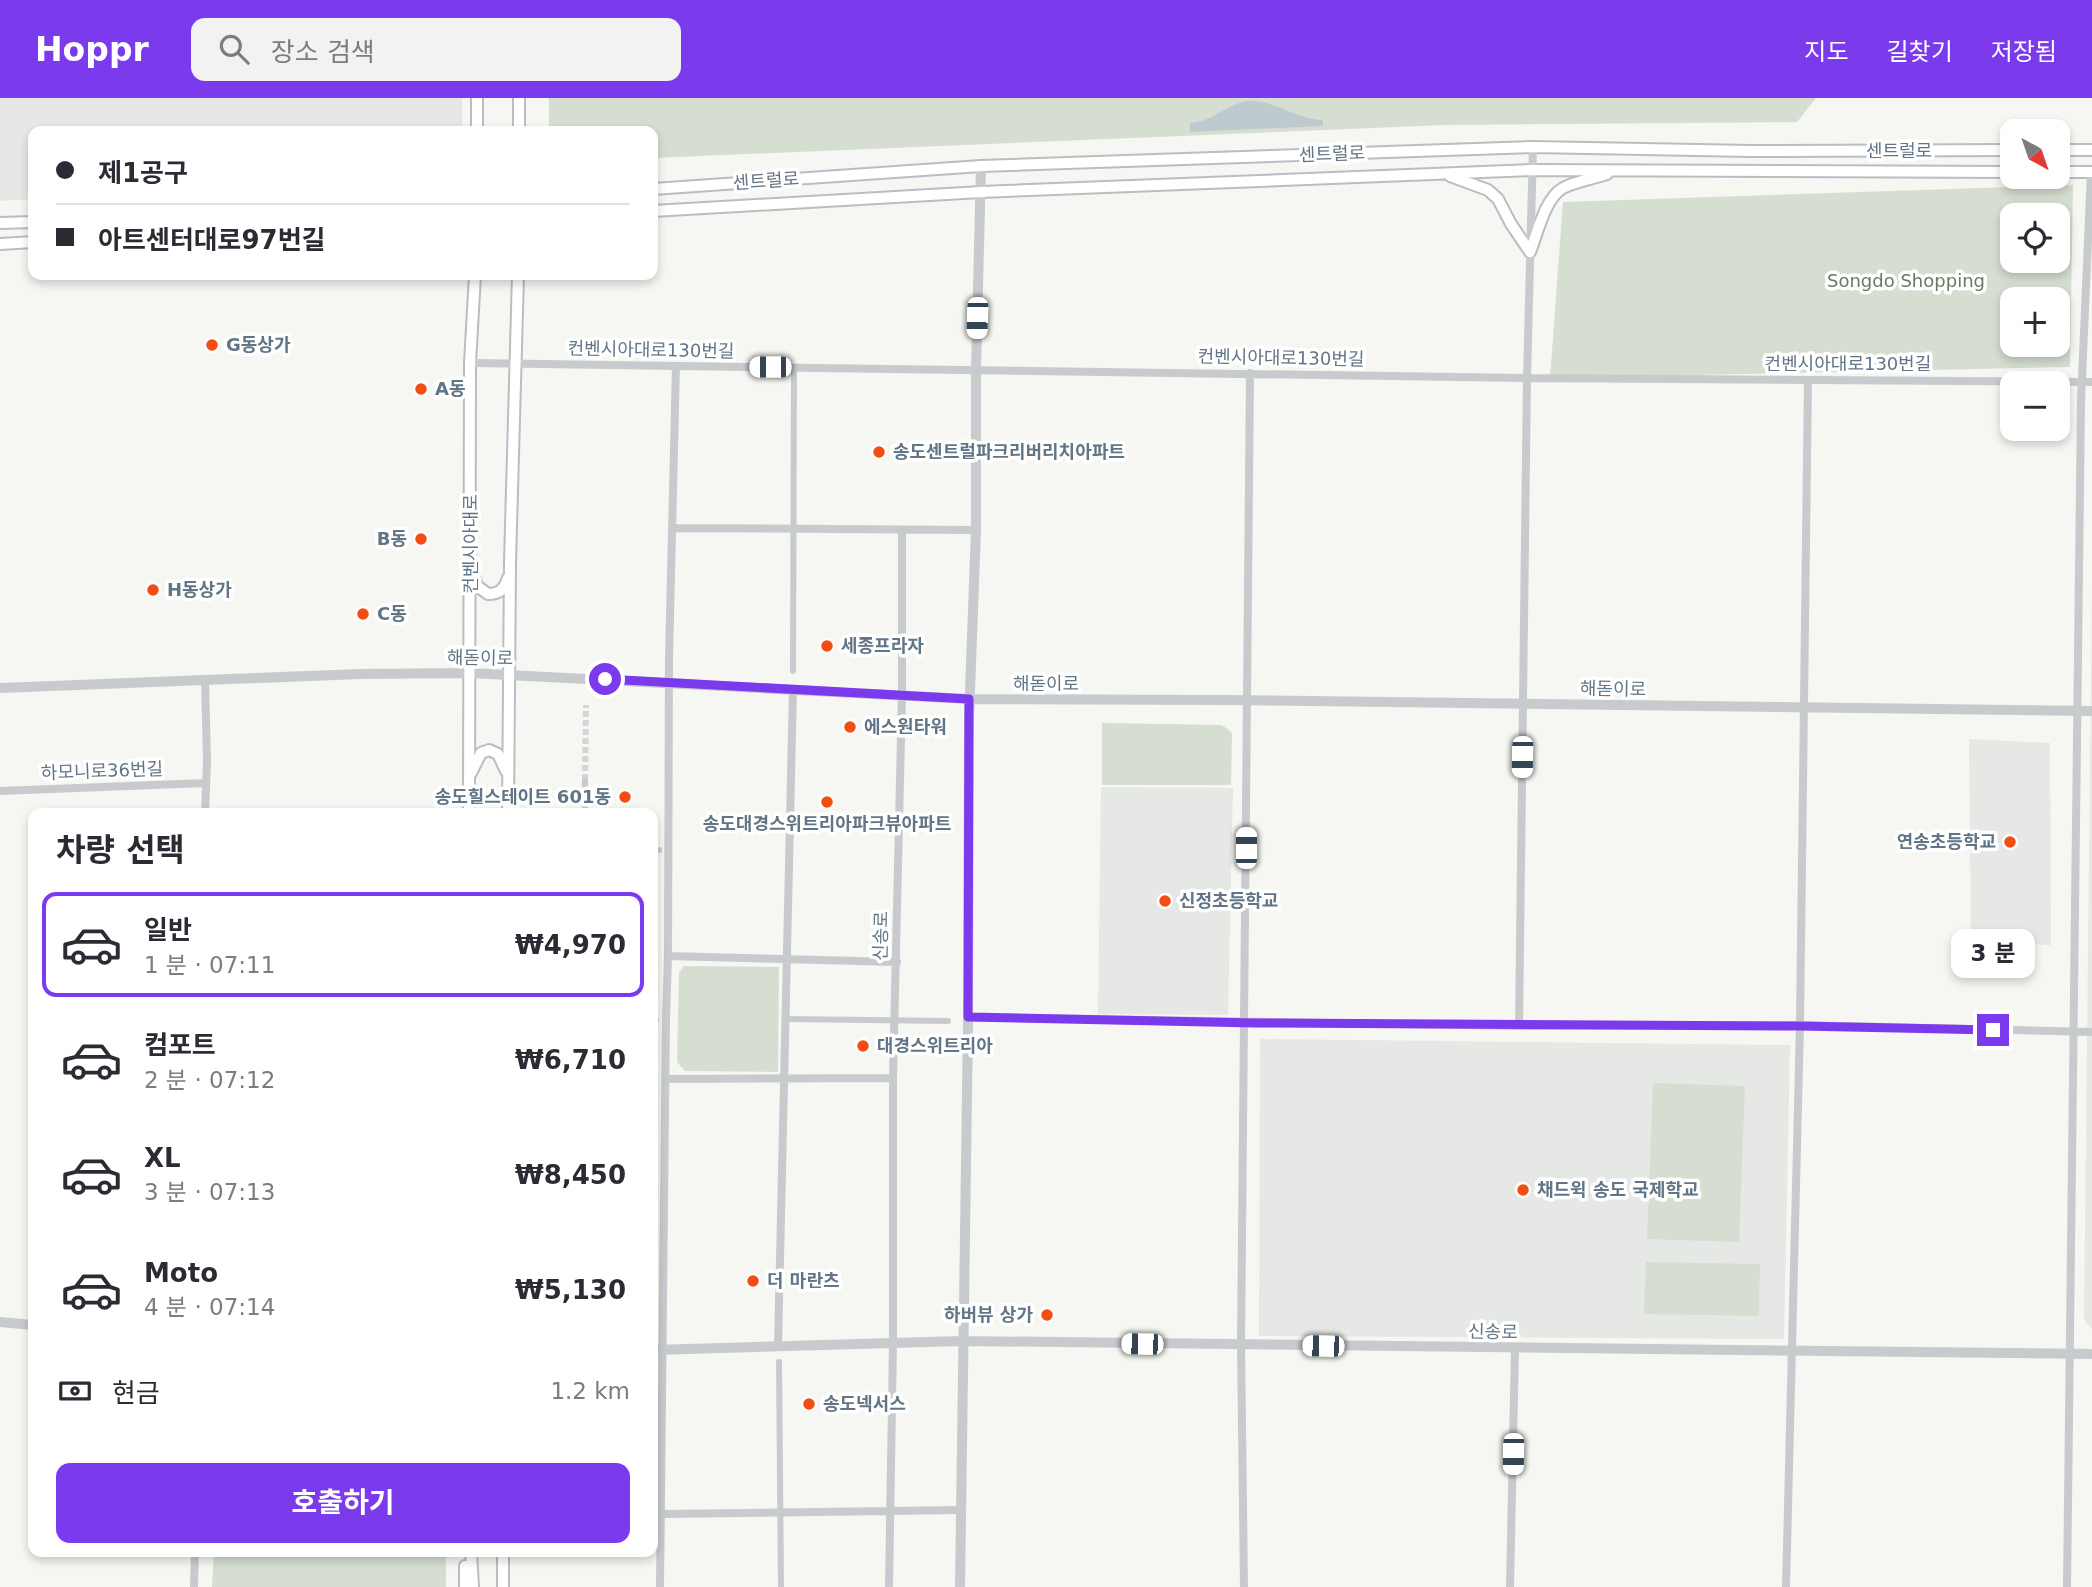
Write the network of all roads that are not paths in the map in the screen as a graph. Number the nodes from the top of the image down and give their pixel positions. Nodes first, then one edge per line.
1 (477, 98) edge
2 (519, 98) edge
3 (477, 126) edge
4 (519, 126) edge
5 (1533, 147) junction
6 (2000, 150) edge
7 (2070, 150) edge
8 (2092, 150) edge
9 (981, 166) junction
10 (1533, 170) junction
11 (1617, 170) junction
12 (2000, 172) edge
13 (2070, 172) edge
14 (2091, 172) edge
15 (1443, 174) junction
16 (658, 189) edge
17 (981, 192) junction
18 (658, 211) edge
19 (28, 222) edge
20 (0, 223) edge
21 (28, 242) edge
22 (0, 244) edge
23 (1530, 252) junction
24 (475, 280) edge
25 (518, 280) edge
26 (470, 363) junction
27 (516, 364) junction
28 (676, 366) junction
29 (794, 367) junction
30 (976, 370) junction
31 (1250, 373) junction
32 (1527, 377) junction
33 (1808, 380) junction
34 (2081, 382) junction
35 (2092, 382) edge
36 (672, 528) junction
37 (793, 529) junction
38 (902, 530) junction
39 (976, 530) junction
40 (510, 562) junction
41 (471, 566) junction
42 (793, 671) dead end
43 (470, 673) junction
44 (509, 674) junction
45 (205, 679) junction
46 (669, 683) junction
47 (0, 688) edge
48 (793, 690) junction
49 (902, 695) junction
50 (969, 699) junction
51 (1246, 701) junction
52 (1523, 704) junction
53 (1803, 706) junction
54 (2076, 710) junction
55 (2092, 711) edge
56 (585, 780) tunnel mouth
57 (206, 783) junction
58 (468, 783) junction
59 (509, 786) junction
60 (0, 791) edge
61 (205, 808) edge
62 (469, 808) edge
63 (509, 808) edge
64 (585, 808) edge
65 (668, 956) junction
66 (787, 958) junction
67 (897, 962) junction
68 (968, 1017) junction
69 (786, 1018) junction
70 (895, 1020) junction
71 (948, 1021) dead end
72 (1245, 1023) junction
73 (1519, 1026) junction
74 (1800, 1026) junction
75 (2075, 1032) junction
76 (2092, 1032) edge
77 (785, 1077) junction
78 (893, 1078) junction
79 (665, 1079) junction
80 (658, 1316) edge
81 (0, 1322) edge
82 (28, 1325) edge
83 (962, 1341) junction
84 (893, 1343) junction
85 (1241, 1345) junction
86 (778, 1346) junction
87 (1515, 1348) junction
88 (658, 1350) edge
89 (1793, 1351) junction
90 (2070, 1354) junction
91 (2092, 1354) edge
92 (779, 1362) dead end
93 (658, 1391) edge
94 (891, 1510) junction
95 (961, 1510) junction
96 (780, 1511) junction
97 (661, 1514) junction
98 (195, 1557) edge
99 (466, 1557) edge
100 (471, 1557) edge
101 (503, 1557) edge
102 (194, 1587) edge
103 (465, 1587) edge
104 (473, 1587) edge
105 (503, 1587) edge
106 (660, 1587) edge
107 (780, 1587) edge
108 (889, 1587) edge
109 (960, 1587) edge
110 (1244, 1587) edge
111 (1510, 1587) edge
112 (1786, 1587) edge
113 (2067, 1587) edge

1 - 3 main road
2 - 4 main road
5 - 6 main road, 센트럴로
5 - 9 main road, 센트럴로
5 - 10 street
7 - 8 main road
9 - 16 main road, 센트럴로
9 - 17 street
10 - 11 main road, 센트럴로
10 - 15 main road, 센트럴로
10 - 23 street
11 - 12 main road, 센트럴로
11 - 23 main road
13 - 14 main road
14 - 34 street
15 - 17 main road, 센트럴로
15 - 23 main road
17 - 18 main road, 센트럴로
17 - 30 street
19 - 20 main road
21 - 22 main road
23 - 32 street
24 - 26 main road, 컨벤시아대로
25 - 27 main road
26 - 27 street, 컨벤시아대로130번길
26 - 41 main road, 컨벤시아대로
27 - 28 street, 컨벤시아대로130번길
27 - 40 main road
28 - 29 street, 컨벤시아대로130번길
28 - 36 street
29 - 30 street, 컨벤시아대로130번길
29 - 37 street
30 - 31 street, 컨벤시아대로130번길
30 - 39 street
31 - 32 street, 컨벤시아대로130번길
31 - 51 street
32 - 33 street, 컨벤시아대로130번길
32 - 52 street
33 - 34 street, 컨벤시아대로130번길
33 - 53 street
34 - 35 street, 컨벤시아대로130번길
34 - 54 street
36 - 37 street
36 - 46 street
37 - 38 street
37 - 42 street
38 - 39 street
38 - 49 street, 신송로
39 - 50 street
40 - 41 main road
40 - 44 main road
41 - 43 main road, 컨벤시아대로
43 - 44 street, 해돋이로
43 - 45 street, 해돋이로
43 - 58 main road, 컨벤시아대로
44 - 46 street, 해돋이로
44 - 59 main road
45 - 47 street, 해돋이로
45 - 57 street
46 - 48 street, 해돋이로
46 - 65 street
48 - 49 street, 해돋이로
48 - 66 street
49 - 50 street, 해돋이로
49 - 67 street, 신송로
50 - 51 street, 해돋이로
50 - 68 street
51 - 52 street, 해돋이로
51 - 72 street
52 - 53 street, 해돋이로
52 - 73 street
53 - 54 street, 해돋이로
53 - 74 street
54 - 55 street, 해돋이로
54 - 75 street
56 - 64 street
57 - 60 street, 하모니로36번길
57 - 61 street
58 - 59 main road
58 - 62 main road, 컨벤시아대로
59 - 63 main road
65 - 66 street
65 - 79 street
66 - 67 street
66 - 69 street
67 - 70 street, 신송로
68 - 72 street
68 - 83 street
69 - 70 street
69 - 77 street
70 - 71 street
70 - 78 street, 신송로
72 - 73 street
72 - 85 street
73 - 74 street
74 - 75 street
74 - 89 street
75 - 76 street
75 - 90 street
77 - 78 street
77 - 79 street
77 - 86 street
78 - 84 street, 신송로
79 - 80 street
81 - 82 street
83 - 84 street, 신송로
83 - 85 street, 신송로
83 - 95 street
84 - 86 street, 신송로
84 - 94 street
85 - 87 street, 신송로
85 - 110 street
86 - 88 street, 신송로
87 - 89 street, 신송로
87 - 111 street
89 - 90 street, 신송로
89 - 112 street
90 - 91 street, 신송로
90 - 113 street
92 - 96 street
93 - 97 street
94 - 95 street
94 - 96 street
94 - 108 street
95 - 109 street
96 - 97 street
96 - 107 street
97 - 106 street
98 - 102 street
99 - 103 main road
100 - 104 main road
101 - 105 main road

